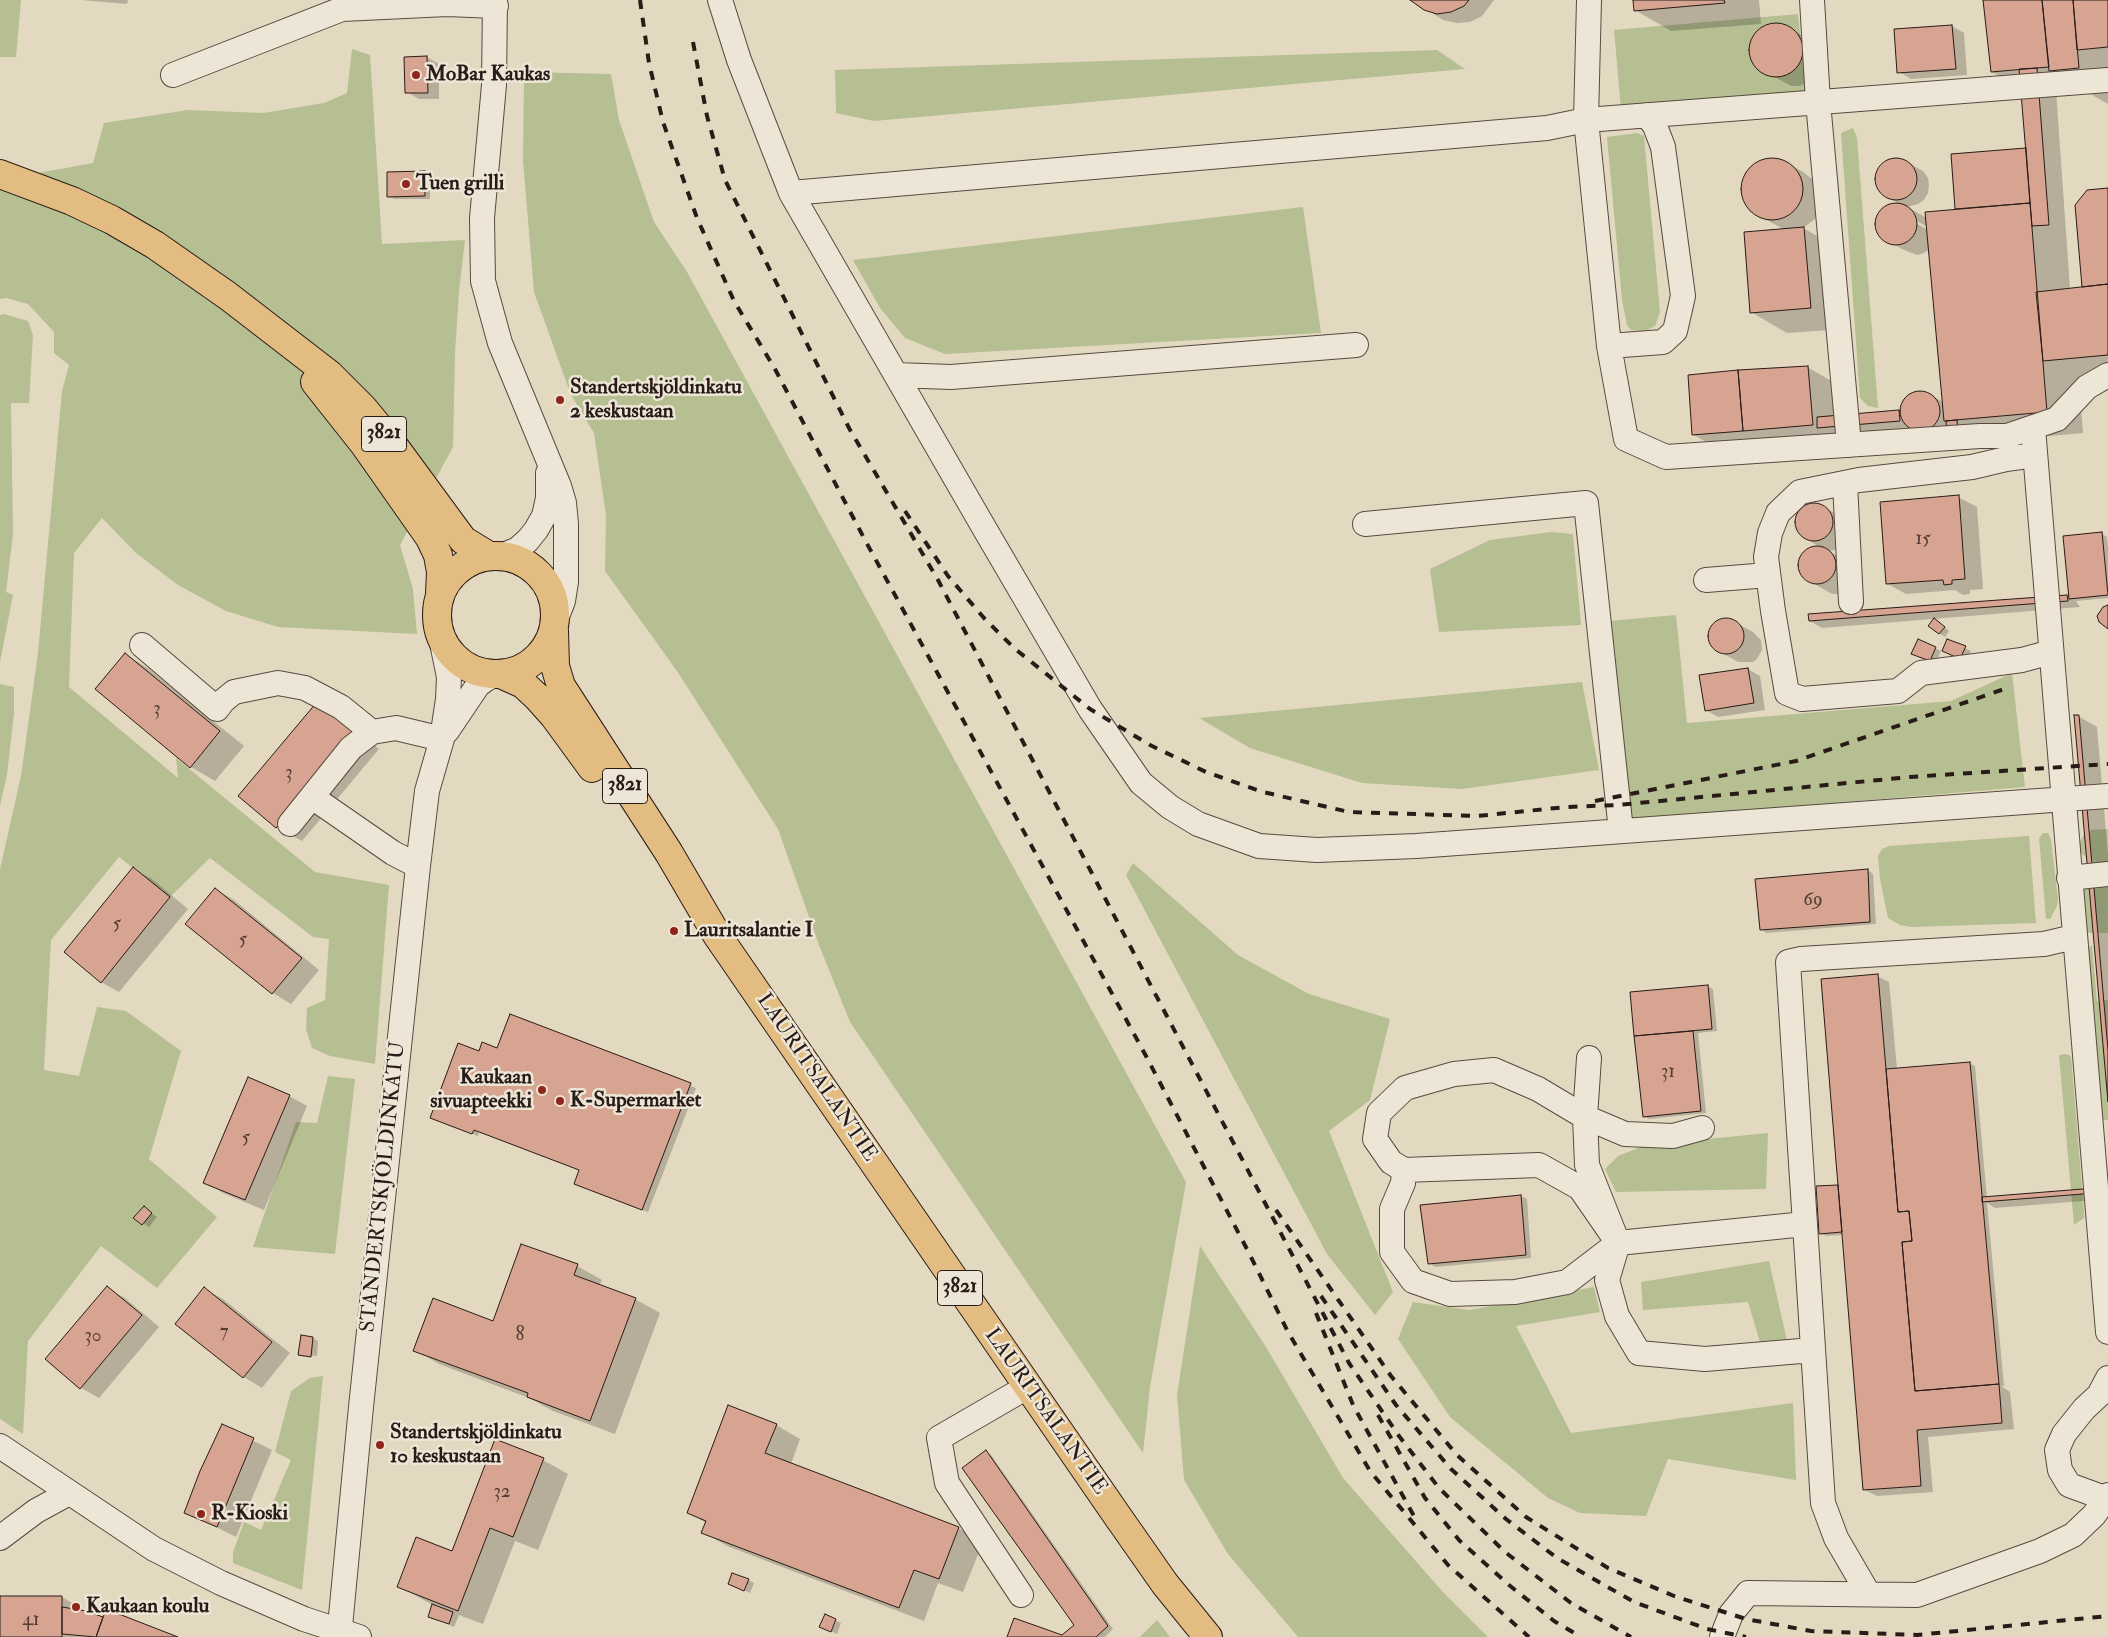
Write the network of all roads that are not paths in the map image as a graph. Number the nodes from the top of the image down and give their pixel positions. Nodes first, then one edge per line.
1 (720, 0) edge
2 (1589, 0) edge
3 (1812, 0) edge
4 (496, 3) edge
5 (173, 75) dead end
6 (2108, 80) edge
7 (1818, 102) junction
8 (1647, 115) junction
9 (1586, 120) junction
10 (0, 174) edge
11 (792, 193) junction
12 (265, 325) junction
13 (1356, 345) dead end
14 (1609, 346) junction
15 (896, 375) junction
16 (2108, 375) edge
17 (2033, 428) junction
18 (1849, 445) junction
19 (2035, 455) junction
20 (547, 461) junction
21 (1845, 483) junction
22 (1365, 524) dead end
23 (495, 556) junction
24 (1768, 575) junction
25 (1706, 580) dead end
26 (440, 594) junction
27 (1851, 602) dead end
28 (555, 625) junction
29 (441, 638) junction
30 (142, 645) dead end
31 (2051, 652) junction
32 (500, 674) junction
33 (372, 732) junction
34 (442, 739) junction
35 (2108, 796) edge
36 (312, 797) junction
37 (2063, 800) junction
38 (290, 824) dead end
39 (1621, 831) junction
40 (418, 866) junction
41 (2108, 874) edge
42 (2069, 878) junction
43 (718, 935) junction
44 (2074, 937) junction
45 (1589, 1058) dead end
46 (1585, 1116) junction
47 (1702, 1128) dead end
48 (2101, 1165) edge
49 (1404, 1170) junction
50 (1805, 1224) junction
51 (1618, 1243) junction
52 (2106, 1296) edge
53 (2108, 1332) edge
54 (1813, 1350) junction
55 (2108, 1378) edge
56 (1028, 1386) junction
57 (0, 1446) edge
58 (69, 1494) junction
59 (2108, 1496) edge
60 (0, 1538) edge
61 (1868, 1594) junction
62 (1021, 1595) dead end
63 (346, 1635) edge
64 (1208, 1637) edge
65 (1722, 1637) edge

1 - 11 street
2 - 9 street
3 - 7 street
4 - 5 street
4 - 20 street
6 - 7 street
7 - 8 street
7 - 18 street
8 - 9 street
8 - 14 street
9 - 11 street
9 - 14 street
10 - 12 main road, 3821
11 - 15 street
12 - 23 main road, 3821
12 - 26 main road, 3821
13 - 15 street
14 - 18 street
15 - 39 street
16 - 17 street
17 - 18 street
17 - 19 street
19 - 21 street
19 - 31 street
20 - 23 street
20 - 28 street
21 - 24 street
21 - 27 street
22 - 39 street
23 - 26 main road
23 - 28 main road
24 - 25 street
24 - 31 street
26 - 29 main road
28 - 32 main road
28 - 43 main road, LAURITSALANTIE / 3821
29 - 32 main road
29 - 34 street, STANDERTSKJÖLDINKATU
30 - 33 street
31 - 37 street
32 - 34 street, STANDERTSKJÖLDINKATU
32 - 43 main road, LAURITSALANTIE / 3821
33 - 34 street
33 - 36 street
34 - 40 street, STANDERTSKJÖLDINKATU
35 - 37 street
36 - 38 street
36 - 40 street
37 - 39 street
37 - 42 street
40 - 63 street, STANDERTSKJÖLDINKATU
41 - 42 street
42 - 44 street
43 - 56 main road, LAURITSALANTIE / 3821
44 - 48 street
44 - 50 street
45 - 46 street
46 - 47 street
46 - 49 street
46 - 51 street
48 - 52 street
49 - 51 street
49 - 51 street
50 - 51 street
50 - 54 street
51 - 54 street
52 - 53 street
54 - 61 street
55 - 59 street
56 - 62 street
56 - 64 main road, LAURITSALANTIE / 3821
57 - 58 street
58 - 60 street
58 - 63 street
59 - 61 street
61 - 65 street

